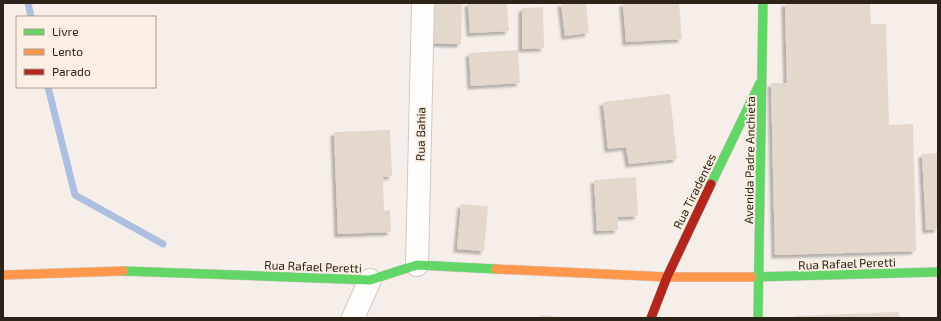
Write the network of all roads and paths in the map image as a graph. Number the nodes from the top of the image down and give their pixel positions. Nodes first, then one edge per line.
1 (423, 3) edge
2 (763, 3) edge
3 (763, 76) junction
4 (417, 265) junction
5 (938, 272) edge
6 (3, 275) edge
7 (667, 277) junction
8 (758, 277) junction
9 (370, 280) junction
10 (353, 318) edge
11 (651, 318) edge
12 (758, 318) edge

1 - 4 street, Rua Bahia
2 - 3 street, Avenida Padre Anchieta
3 - 7 street, Rua Tiradentes
3 - 8 street, Avenida Padre Anchieta
4 - 7 street, Rua Rafael Peretti
4 - 9 street, Rua Rafael Peretti
5 - 8 street, Rua Rafael Peretti
6 - 9 street, Rua Rafael Peretti
7 - 8 street, Rua Rafael Peretti
7 - 11 street, Rua Tiradentes
8 - 12 street, Avenida Padre Anchieta
9 - 10 street

